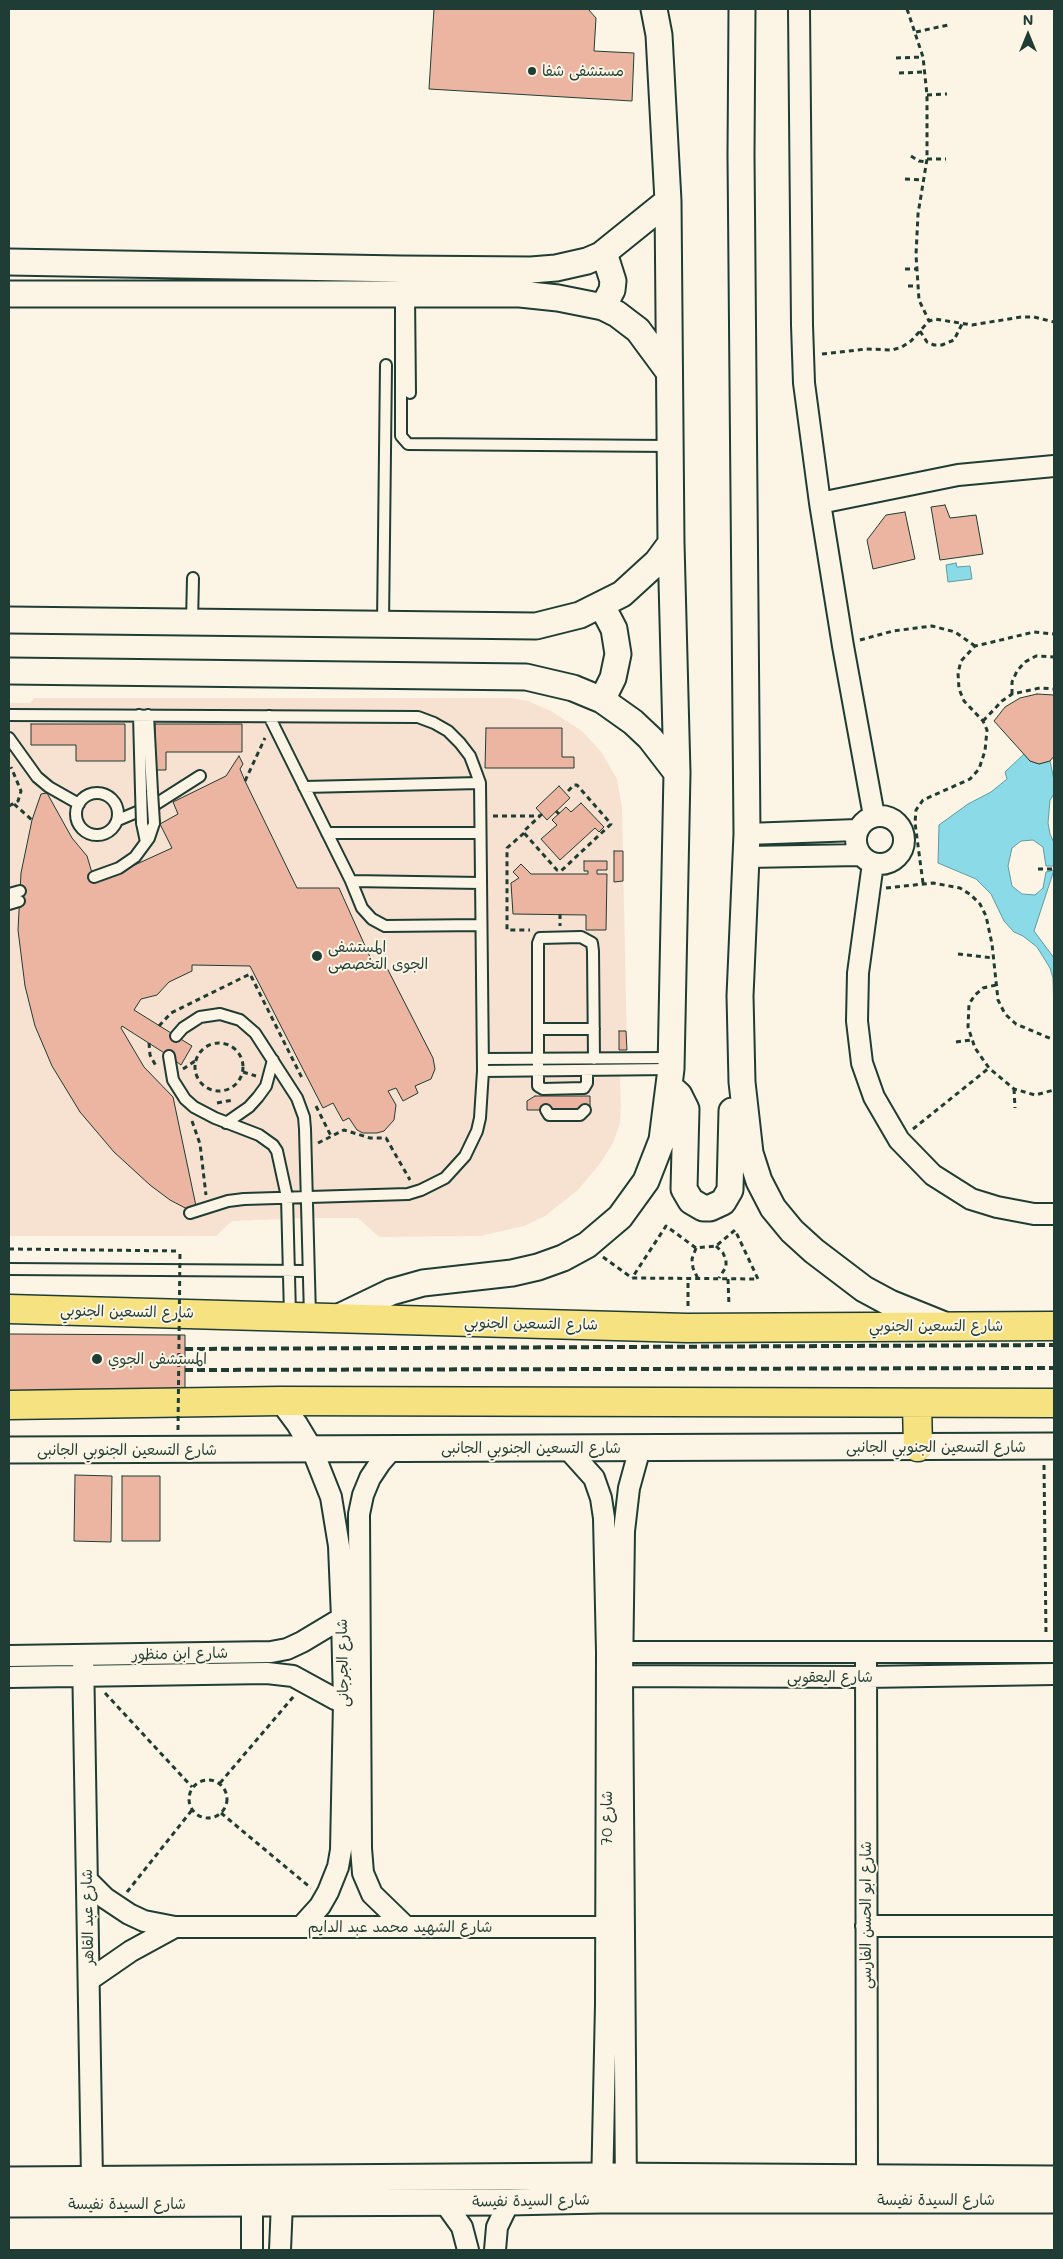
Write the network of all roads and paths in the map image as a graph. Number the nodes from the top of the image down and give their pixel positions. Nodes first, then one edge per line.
1 (654, 9) edge
2 (742, 9) edge
3 (799, 9) edge
4 (907, 9) edge
5 (948, 25) dead end
6 (916, 32) junction
7 (923, 57) junction
8 (896, 58) dead end
9 (925, 72) junction
10 (899, 73) dead end
11 (947, 94) dead end
12 (927, 95) junction
13 (911, 156) dead end
14 (946, 158) dead end
15 (927, 160) junction
16 (905, 178) dead end
17 (923, 180) junction
18 (668, 201) junction
19 (601, 255) junction
20 (9, 262) edge
21 (401, 268) junction
22 (905, 268) dead end
23 (916, 268) junction
24 (908, 286) dead end
25 (917, 286) junction
26 (9, 294) edge
27 (405, 294) junction
28 (603, 307) junction
29 (929, 321) junction
30 (1054, 322) edge
31 (962, 324) junction
32 (920, 331) junction
33 (802, 355) junction
34 (386, 365) dead end
35 (669, 372) junction
36 (410, 393) dead end
37 (670, 446) junction
38 (1054, 466) edge
39 (820, 503) junction
40 (671, 543) junction
41 (193, 578) dead end
42 (602, 606) junction
43 (9, 620) edge
44 (192, 623) junction
45 (383, 625) junction
46 (1054, 634) edge
47 (843, 646) junction
48 (975, 646) junction
49 (1054, 656) edge
50 (9, 671) edge
51 (1054, 689) edge
52 (1012, 694) junction
53 (602, 700) junction
54 (9, 715) edge
55 (144, 715) junction
56 (269, 716) junction
57 (983, 721) junction
58 (9, 738) edge
59 (262, 743) dead end
60 (9, 761) edge
61 (677, 774) junction
62 (200, 776) dead end
63 (245, 780) dead end
64 (480, 783) junction
65 (304, 787) junction
66 (147, 791) junction
67 (566, 793) dead end
68 (14, 804) junction
69 (79, 804) junction
70 (9, 806) edge
71 (480, 816) junction
72 (874, 816) junction
73 (32, 820) dead end
74 (118, 820) junction
75 (857, 830) junction
76 (327, 834) junction
77 (480, 834) junction
78 (524, 834) junction
79 (146, 842) junction
80 (746, 846) junction
81 (867, 859) junction
82 (1038, 869) dead end
83 (1054, 869) edge
84 (94, 877) dead end
85 (351, 881) junction
86 (481, 883) junction
87 (923, 883) junction
88 (871, 890) junction
89 (9, 894) edge
90 (16, 899) edge
91 (481, 925) junction
92 (534, 930) dead end
93 (958, 954) dead end
94 (993, 958) junction
95 (996, 985) junction
96 (538, 1029) junction
97 (594, 1029) junction
98 (176, 1036) dead end
99 (971, 1040) junction
100 (1054, 1040) edge
101 (956, 1042) dead end
102 (149, 1043) dead end
103 (169, 1056) dead end
104 (483, 1059) junction
105 (538, 1059) junction
106 (594, 1059) junction
107 (273, 1060) junction
108 (196, 1061) junction
109 (181, 1065) dead end
110 (257, 1067) dead end
111 (989, 1068) junction
112 (157, 1070) dead end
113 (181, 1070) junction
114 (538, 1070) junction
115 (587, 1070) junction
116 (483, 1071) junction
117 (670, 1071) junction
118 (183, 1078) dead end
119 (742, 1082) junction
120 (252, 1083) dead end
121 (1014, 1089) junction
122 (1054, 1090) edge
123 (235, 1099) dead end
124 (212, 1102) dead end
125 (1015, 1108) dead end
126 (546, 1110) dead end
127 (585, 1110) dead end
128 (191, 1117) dead end
129 (226, 1123) junction
130 (899, 1140) junction
131 (304, 1150) junction
132 (416, 1192) junction
133 (307, 1196) junction
134 (287, 1197) junction
135 (208, 1207) junction
136 (190, 1213) dead end
137 (1054, 1214) edge
138 (587, 1245) junction
139 (716, 1246) junction
140 (696, 1248) junction
141 (9, 1249) edge
142 (9, 1269) edge
143 (289, 1271) junction
144 (308, 1271) junction
145 (632, 1278) junction
146 (688, 1279) junction
147 (698, 1279) junction
148 (719, 1279) junction
149 (9, 1309) edge
150 (300, 1316) junction
151 (337, 1318) junction
152 (947, 1326) junction
153 (1054, 1326) edge
154 (687, 1328) junction
155 (280, 1401) junction
156 (917, 1404) junction
157 (1054, 1404) edge
158 (9, 1406) edge
159 (178, 1430) dead end
160 (1049, 1446) edge
161 (918, 1447) junction
162 (567, 1448) junction
163 (640, 1448) junction
164 (312, 1449) junction
165 (392, 1449) junction
166 (9, 1450) edge
167 (342, 1618) junction
168 (614, 1652) junction
169 (866, 1652) junction
170 (1050, 1652) edge
171 (9, 1656) edge
172 (83, 1656) junction
173 (1054, 1674) edge
174 (87, 1676) junction
175 (614, 1676) junction
176 (9, 1677) edge
177 (866, 1677) junction
178 (306, 1683) junction
179 (352, 1701) junction
180 (220, 1783) junction
181 (192, 1787) junction
182 (192, 1810) junction
183 (221, 1813) junction
184 (87, 1880) junction
185 (324, 1899) junction
186 (115, 1906) junction
187 (866, 1926) junction
188 (1054, 1926) edge
189 (175, 1928) junction
190 (301, 1928) junction
191 (406, 1928) junction
192 (615, 1928) junction
193 (89, 1980) junction
194 (867, 2177) junction
195 (92, 2179) junction
196 (1054, 2179) edge
197 (9, 2180) edge
198 (618, 2184) junction
199 (1054, 2200) edge
200 (282, 2202) junction
201 (444, 2202) junction
202 (508, 2202) junction
203 (9, 2204) edge
204 (252, 2204) junction
205 (252, 2250) edge
206 (280, 2250) edge
207 (468, 2250) edge
208 (495, 2250) edge

1 - 18 street
2 - 80 street
3 - 33 street
4 - 6 path
5 - 6 path
6 - 7 path
7 - 8 path
7 - 9 path
9 - 10 path
9 - 12 path
11 - 12 path
12 - 15 path
13 - 15 path
14 - 15 path
15 - 17 path
16 - 17 path
17 - 23 path
18 - 19 street
18 - 35 street
19 - 21 street
19 - 28 street
20 - 21 street
21 - 27 street
22 - 23 path
23 - 25 path
24 - 25 path
25 - 29 path
26 - 27 street
27 - 28 street
27 - 36 lane
27 - 37 lane
28 - 35 street
29 - 31 path
29 - 32 path
30 - 31 path
31 - 32 path
32 - 33 path
33 - 39 street
34 - 45 lane
35 - 37 street
37 - 40 street
38 - 39 street
39 - 47 street
40 - 42 street
40 - 61 street
41 - 44 lane
42 - 45 street
42 - 53 street
43 - 44 street
44 - 45 street
46 - 48 path
47 - 48 path
47 - 72 street
48 - 57 path
49 - 52 path
50 - 53 street
51 - 52 path
52 - 57 path
53 - 61 street
54 - 55 lane
55 - 56 lane
55 - 66 lane
56 - 64 lane
56 - 65 lane
57 - 87 path
58 - 69 lane
59 - 63 path
60 - 68 path
61 - 117 street
62 - 74 lane
64 - 65 lane
64 - 71 lane
65 - 76 lane
66 - 79 lane, bridge
66 - 79 lane, bridge
67 - 78 path
68 - 70 path
68 - 73 path
69 - 74 lane
69 - 74 lane
71 - 77 lane
71 - 78 path
72 - 75 street
72 - 81 street
75 - 80 street
75 - 81 street
76 - 77 lane
76 - 85 lane
77 - 86 lane
78 - 92 path
79 - 84 lane
80 - 81 street
80 - 119 street
81 - 88 street
82 - 83 path
85 - 86 lane
85 - 91 lane
86 - 91 lane
87 - 88 path
87 - 94 path
88 - 130 street
89 - 90 lane
91 - 104 lane
93 - 94 path
94 - 95 path
95 - 99 path
95 - 100 path
96 - 97 lane
96 - 97 lane
96 - 105 lane
97 - 106 lane
98 - 107 lane
99 - 101 path
99 - 111 path
102 - 112 path
103 - 129 lane
104 - 105 lane
104 - 116 lane
105 - 106 lane
105 - 114 lane
106 - 117 lane
107 - 129 lane
107 - 131 lane
108 - 108 path
108 - 113 path
109 - 113 path
110 - 120 path
111 - 121 path
111 - 130 path
113 - 118 path
114 - 115 lane
114 - 115 lane
114 - 116 lane
115 - 117 lane
116 - 132 lane
117 - 119 street
117 - 138 street
119 - 152 street
121 - 122 path
121 - 125 path
123 - 124 path
126 - 127 lane
128 - 135 path
129 - 134 lane
130 - 137 street
131 - 132 path
131 - 133 lane
132 - 133 lane
133 - 134 lane
133 - 144 lane
134 - 135 lane
134 - 143 lane
135 - 136 lane
138 - 145 path
138 - 151 street
139 - 140 path
139 - 148 path
139 - 148 path
140 - 145 path
140 - 147 path
141 - 159 path, bridge
142 - 143 lane
143 - 144 lane
143 - 150 lane
144 - 150 lane
145 - 146 path
146 - 147 path
146 - 154 path
147 - 148 path
149 - 150 highway, شارع التسعين الجنوبي
150 - 151 highway, شارع التسعين الجنوبي
151 - 154 highway, شارع التسعين الجنوبي
152 - 153 highway, شارع التسعين الجنوبي
152 - 154 highway, شارع التسعين الجنوبي
155 - 156 highway
155 - 158 highway
155 - 164 street, شارع الجرجانى
156 - 157 highway
156 - 161 highway
160 - 161 street, شارع التسعين الجنوبي الجانبى
160 - 170 path
161 - 163 street, شارع التسعين الجنوبي الجانبى
162 - 163 street, شارع التسعين الجنوبي الجانبى
162 - 165 street, شارع التسعين الجنوبي الجانبى
162 - 168 street, شارع 70
163 - 168 street, شارع 70
164 - 165 street, شارع التسعين الجنوبي الجانبى
164 - 166 street, شارع التسعين الجنوبي الجانبى
164 - 167 street, شارع الجرجانى
165 - 179 street, شارع الجرجانى
167 - 172 street, شارع ابن منظور
167 - 179 street, شارع الجرجانى
168 - 169 street, شارع اليعقوبى
168 - 175 street, شارع 70
169 - 170 street, شارع اليعقوبى
169 - 177 street, شارع ابو الحسن الفارسى
171 - 172 street, شارع ابن منظور
172 - 174 street, شارع عبد القاهر
173 - 177 street, شارع اليعقوبى
174 - 176 street, شارع ابن منظور
174 - 178 street, شارع ابن منظور
174 - 181 path
174 - 184 street, شارع عبد القاهر
175 - 177 street, شارع اليعقوبى
175 - 192 street, شارع 70
177 - 187 street, شارع ابو الحسن الفارسى
178 - 179 street, شارع ابن منظور
178 - 180 path
179 - 185 street, شارع الجرجانى
179 - 191 street, شارع الجرجانى
180 - 181 path
180 - 183 path
181 - 182 path
182 - 183 path
182 - 186 path
183 - 185 path
184 - 186 street, شارع الشهيد محمد عبد الدايم
184 - 193 street, شارع عبد القاهر
185 - 190 street, شارع الجرجانى
186 - 189 street, شارع الشهيد محمد عبد الدايم
187 - 188 street
187 - 194 street, شارع ابو الحسن الفارسى
189 - 190 street, شارع الشهيد محمد عبد الدايم
189 - 193 street, شارع الشهيد محمد عبد الدايم
190 - 191 street, شارع الشهيد محمد عبد الدايم
191 - 192 street, شارع الشهيد محمد عبد الدايم
192 - 198 street, شارع 70
193 - 195 street, شارع عبد القاهر
194 - 196 street, شارع السيدة نفيسة
194 - 198 street, شارع السيدة نفيسة
195 - 197 street, شارع السيدة نفيسة
195 - 198 street, شارع السيدة نفيسة
198 - 199 street, شارع السيدة نفيسة
198 - 202 street, شارع السيدة نفيسة
200 - 201 street, شارع السيدة نفيسة
200 - 204 street, شارع السيدة نفيسة
200 - 206 street
201 - 202 street, شارع السيدة نفيسة
201 - 207 street
202 - 208 street
203 - 204 street, شارع السيدة نفيسة
204 - 205 street

